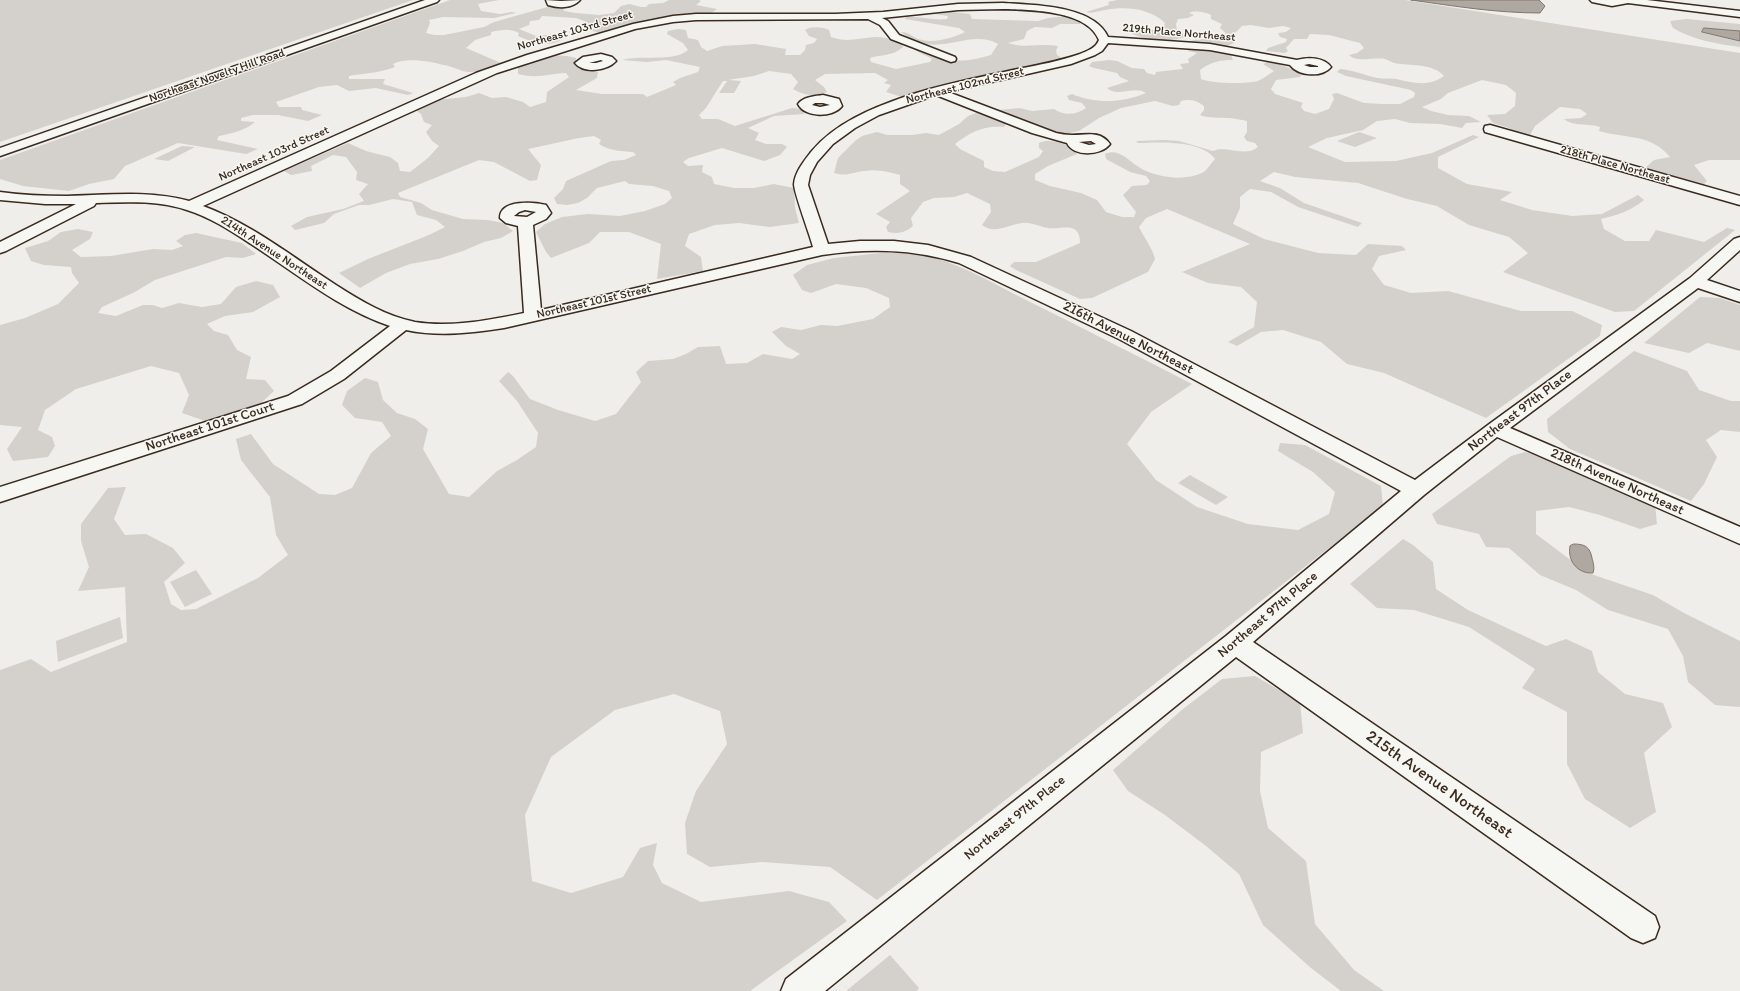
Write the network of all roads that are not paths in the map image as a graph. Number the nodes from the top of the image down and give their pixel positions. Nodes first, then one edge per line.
1 (434, 0) edge
2 (551, 0) edge
3 (575, 0) edge
4 (1595, 0) edge
5 (1625, 0) edge
6 (1006, 2) edge
7 (1740, 14) edge
8 (869, 15) junction
9 (1104, 40) junction
10 (558, 49) junction
11 (587, 58) dead end
12 (951, 59) dead end
13 (1298, 63) dead end
14 (936, 91) junction
15 (834, 108) dead end
16 (867, 116) junction
17 (1490, 129) dead end
18 (1072, 140) dead end
19 (0, 152) edge
20 (0, 190) edge
21 (0, 196) edge
22 (19, 199) junction
23 (93, 200) junction
24 (1740, 201) edge
25 (190, 206) junction
26 (525, 222) dead end
27 (1740, 242) edge
28 (0, 248) edge
29 (822, 250) junction
30 (783, 259) joint
31 (1696, 282) junction
32 (1740, 297) edge
33 (533, 316) junction
34 (403, 324) junction
35 (1495, 429) junction
36 (1416, 490) junction
37 (0, 495) edge
38 (1740, 536) edge
39 (1235, 643) junction
40 (1643, 927) dead end
41 (798, 991) edge

1 - 19 street, Northeast Novelty Hill Road
2 - 3 street
4 - 5 street
5 - 7 street
6 - 8 street, Northeast 103rd Street
6 - 9 street, Northeast 103rd Street
8 - 10 street, Northeast 103rd Street
8 - 12 street
9 - 13 street, 219th Place Northeast
9 - 14 street, Northeast 102nd Street
10 - 11 street
10 - 25 street, Northeast 103rd Street
14 - 16 street, Northeast 102nd Street
14 - 18 street
15 - 16 street
16 - 29 street, Northeast 102nd Street
17 - 24 street, 218th Place Northeast
20 - 22 street, 214th Avenue Northeast
21 - 22 street, 214th Avenue Northeast
22 - 23 street, 214th Avenue Northeast
23 - 25 street, 214th Avenue Northeast
23 - 28 street
25 - 34 street, 214th Avenue Northeast
26 - 33 street
27 - 31 street, Northeast 97th Place
29 - 30 street, 216th Avenue Northeast
29 - 36 street, 216th Avenue Northeast
30 - 33 street, Northeast 101st Street
31 - 32 street
31 - 35 street, Northeast 97th Place
33 - 34 street, Northeast 101st Street
34 - 37 street, Northeast 101st Court
35 - 36 street, Northeast 97th Place
35 - 38 street, 218th Avenue Northeast
36 - 39 street, Northeast 97th Place
39 - 40 street, 215th Avenue Northeast
39 - 41 street, Northeast 97th Place

